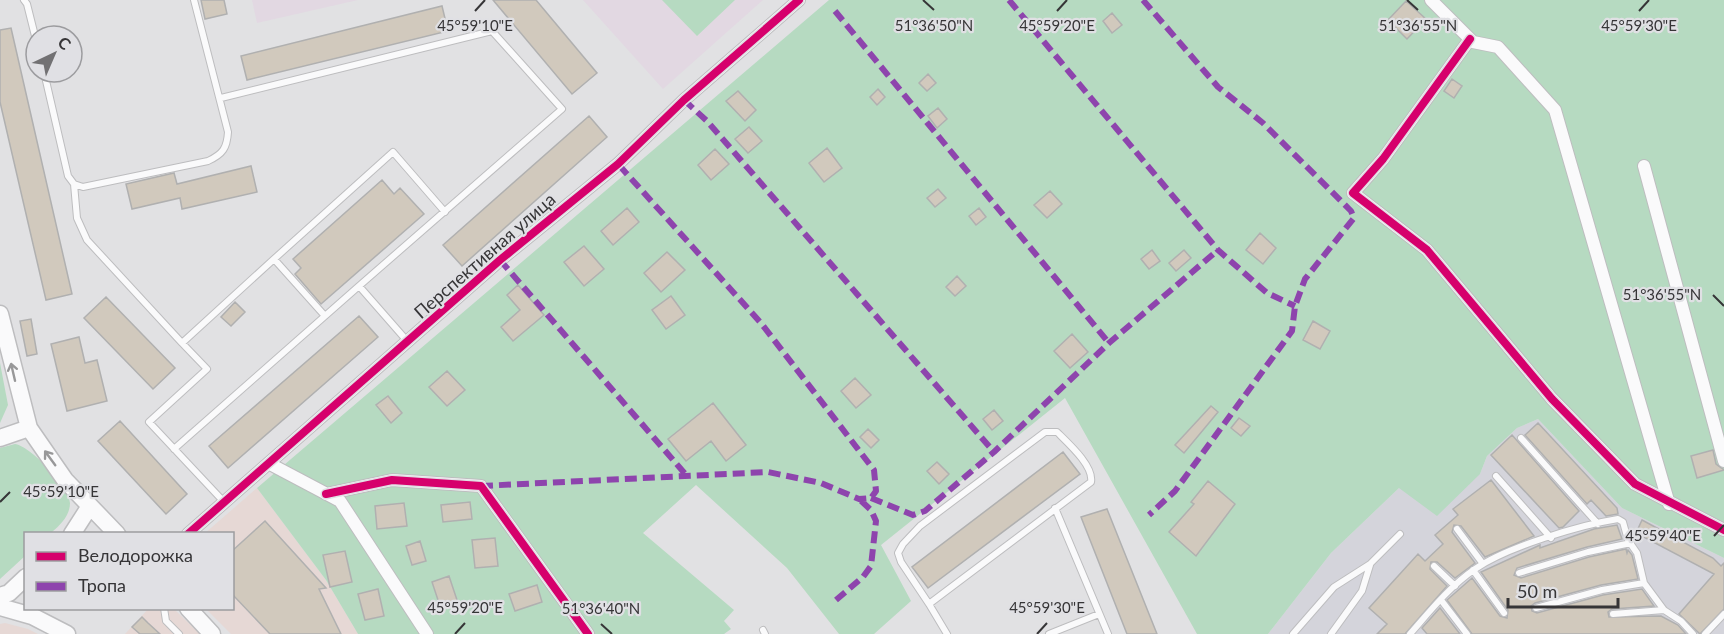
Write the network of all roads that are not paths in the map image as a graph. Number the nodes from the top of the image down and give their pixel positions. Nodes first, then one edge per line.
1 (24, 0) edge
2 (194, 0) edge
3 (799, 0) edge
4 (1431, 0) edge
5 (31, 24) edge
6 (1470, 39) junction
7 (47, 84) edge
8 (221, 98) junction
9 (1644, 166) dead end
10 (74, 184) junction
11 (445, 212) junction
12 (274, 259) junction
13 (359, 286) junction
14 (0, 314) edge
15 (325, 316) junction
16 (408, 342) junction
17 (182, 343) junction
18 (29, 428) junction
19 (0, 438) edge
20 (1521, 438) dead end
21 (174, 449) junction
22 (1724, 461) edge
23 (270, 464) junction
24 (1496, 476) dead end
25 (326, 494) junction
26 (225, 504) junction
27 (1669, 504) junction
28 (90, 506) junction
29 (1055, 508) junction
30 (1598, 524) junction
31 (1457, 530) dead end
32 (1724, 530) edge
33 (73, 532) edge
34 (115, 532) edge
35 (190, 532) edge
36 (1400, 534) dead end
37 (1551, 538) junction
38 (1631, 543) junction
39 (1370, 564) junction
40 (1483, 564) junction
41 (1434, 566) dead end
42 (1473, 570) junction
43 (1519, 573) dead end
44 (24, 579) edge
45 (1644, 583) junction
46 (1455, 586) junction
47 (0, 596) edge
48 (1441, 600) junction
49 (930, 604) junction
50 (0, 606) edge
51 (1536, 608) dead end
52 (164, 610) edge
53 (189, 610) edge
54 (1664, 610) junction
55 (1504, 613) dead end
56 (1099, 614) junction
57 (1613, 614) dead end
58 (1724, 614) edge
59 (206, 632) edge
60 (1412, 633) edge
61 (67, 634) edge
62 (179, 634) edge
63 (427, 634) edge
64 (588, 634) edge
65 (947, 634) edge
66 (1049, 634) edge
67 (1108, 634) edge
68 (1293, 634) edge
69 (1331, 634) edge
70 (1467, 634) edge
71 (1693, 634) edge
72 (1705, 634) edge

1 - 5 lane
2 - 8 lane
3 - 16 street, Перспективная улица
4 - 6 street
6 - 27 street
6 - 27 street
7 - 10 lane
8 - 10 lane
8 - 11 lane
9 - 22 street
10 - 17 lane
11 - 12 lane
11 - 13 lane
12 - 15 lane
12 - 17 lane
13 - 15 lane
13 - 16 lane
18 -> 14 main road
15 - 21 lane
16 - 23 street, Перспективная улица
17 - 21 lane
18 - 19 main road
28 -> 18 main road
20 - 30 lane
21 - 26 lane
23 - 25 street
23 - 26 street, Перспективная улица
24 - 37 lane
25 - 63 street
25 - 64 street
26 - 35 street, Перспективная улица
27 - 32 street
28 - 33 main road
28 - 34 main road
29 - 49 lane
29 - 49 lane
29 - 56 lane
30 - 37 lane
30 - 38 lane
31 - 40 lane
36 - 39 lane
37 - 40 lane
38 - 43 lane
38 - 45 lane
39 - 68 lane
39 - 69 lane
40 - 42 lane
41 - 46 lane
42 - 46 lane
42 - 55 lane
44 - 47 main road
45 - 51 lane
45 - 54 lane
46 - 48 lane
48 - 60 lane
48 - 70 lane
49 - 65 lane
50 - 61 main road
52 - 62 lane
53 - 59 main road
54 - 57 lane
54 - 71 lane
56 - 66 lane
56 - 67 lane
58 - 72 lane

